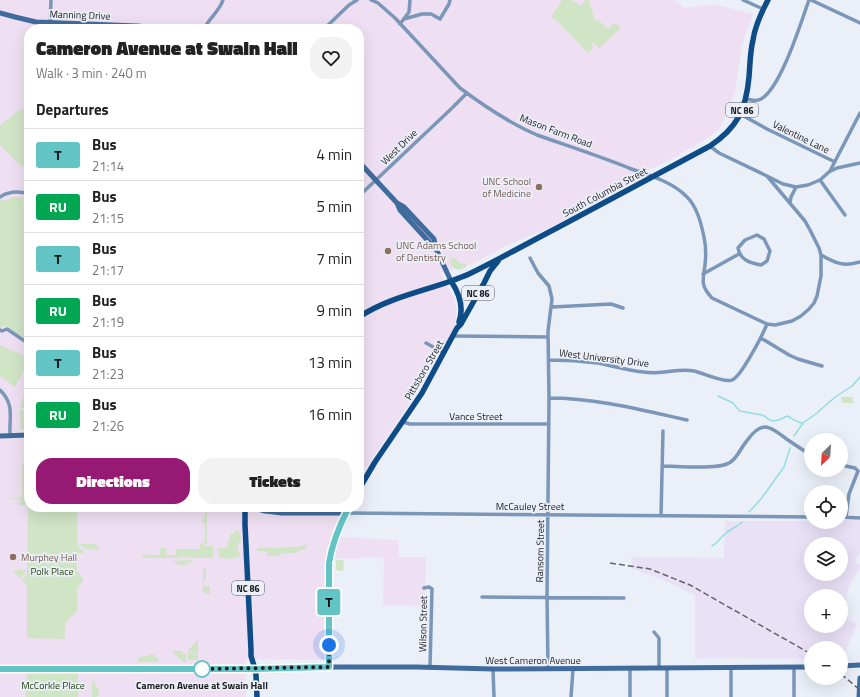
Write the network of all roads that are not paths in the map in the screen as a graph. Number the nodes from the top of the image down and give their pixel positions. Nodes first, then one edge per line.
1 (51, 0) edge
2 (223, 0) edge
3 (357, 0) edge
4 (371, 0) edge
5 (410, 0) edge
6 (450, 0) edge
7 (743, 0) edge
8 (768, 0) edge
9 (810, 0) edge
10 (763, 9) junction
11 (0, 13) edge
12 (404, 19) junction
13 (50, 23) junction
14 (860, 23) edge
15 (79, 24) edge
16 (207, 24) edge
17 (329, 24) edge
18 (400, 24) junction
19 (468, 93) junction
20 (746, 99) junction
21 (860, 113) edge
22 (740, 114) junction
23 (710, 146) junction
24 (835, 162) junction
25 (860, 163) edge
26 (364, 167) edge
27 (830, 171) junction
28 (767, 176) junction
29 (653, 177) junction
30 (376, 180) junction
31 (820, 180) junction
32 (796, 187) junction
33 (364, 191) edge
34 (24, 193) edge
35 (0, 197) edge
36 (790, 202) junction
37 (845, 215) dead end
38 (739, 254) junction
39 (821, 255) junction
40 (500, 258) junction
41 (530, 258) dead end
42 (860, 262) edge
43 (703, 274) junction
44 (451, 281) junction
45 (552, 307) junction
46 (623, 308) dead end
47 (364, 314) edge
48 (767, 324) junction
49 (457, 328) junction
50 (0, 330) edge
51 (453, 336) junction
52 (548, 337) junction
53 (761, 338) junction
54 (24, 340) edge
55 (426, 343) dead end
56 (444, 353) junction
57 (549, 360) junction
58 (822, 366) dead end
59 (0, 390) edge
60 (549, 398) junction
61 (687, 420) dead end
62 (403, 422) junction
63 (549, 424) junction
64 (663, 431) dead end
65 (10, 435) junction
66 (24, 435) edge
67 (0, 436) edge
68 (804, 451) edge
69 (662, 466) junction
70 (848, 466) edge
71 (364, 481) edge
72 (848, 502) edge
73 (246, 512) edge
74 (273, 512) edge
75 (346, 513) junction
76 (548, 515) junction
77 (661, 516) junction
78 (804, 517) edge
79 (848, 517) edge
80 (860, 518) edge
81 (424, 588) dead end
82 (482, 596) dead end
83 (547, 597) junction
84 (624, 598) dead end
85 (654, 632) dead end
86 (860, 665) edge
87 (848, 666) edge
88 (329, 667) junction
89 (794, 667) junction
90 (804, 667) edge
91 (430, 668) junction
92 (548, 668) junction
93 (573, 668) junction
94 (630, 668) junction
95 (659, 668) junction
96 (667, 668) junction
97 (731, 668) junction
98 (0, 669) edge
99 (255, 669) junction
100 (494, 669) junction
101 (860, 678) edge
102 (257, 697) edge
103 (494, 697) edge
104 (571, 697) edge
105 (630, 697) edge
106 (667, 697) edge
107 (731, 697) edge
108 (794, 697) edge
109 (859, 697) edge

1 - 13 street
2 - 16 street
3 - 17 street
4 - 18 street, Mason Farm Road
5 - 12 street
6 - 12 street
7 - 10 street
8 - 10 main road, South Columbia Street / NC 86
9 - 14 street
9 - 20 street
10 - 20 main road, South Columbia Street / NC 86
11 - 13 street, Manning Drive
12 - 18 street
13 - 15 street, Manning Drive
18 - 19 street, Mason Farm Road
19 - 29 street, Mason Farm Road
19 - 30 street, West Drive
20 - 22 main road, South Columbia Street / NC 86
21 - 24 street
22 - 23 main road, South Columbia Street / NC 86
22 - 24 street, Valentine Lane
23 - 28 street
23 - 29 main road, South Columbia Street / NC 86
24 - 27 street
25 - 27 street
26 - 30 street
27 - 31 street
28 - 32 street
28 - 36 street
29 - 40 main road, South Columbia Street / NC 86
29 - 43 street, Mason Farm Road
30 - 33 street, West Drive
30 - 44 street
31 - 32 street
31 - 37 street
32 - 36 street
34 - 35 street
36 - 39 street
38 - 38 street
38 - 43 street
39 - 42 street
39 - 48 street
40 - 44 main road, South Columbia Street / NC 86
40 - 49 main road, Pittsboro Street / NC 86
41 - 45 street, Ransom Street
43 - 48 street
44 - 47 main road, South Columbia Street / NC 86
44 - 49 main road
45 - 46 street
45 - 52 street, Ransom Street
48 - 53 street, West University Drive
49 - 51 main road, Pittsboro Street / NC 86
50 - 54 street
51 - 52 street, West University Drive
51 - 56 main road, Pittsboro Street / NC 86
52 - 57 street, Ransom Street
53 - 57 street, West University Drive
53 - 58 street
55 - 56 street
56 - 62 main road, Pittsboro Street / NC 86
57 - 60 street, Ransom Street
59 - 65 street
60 - 61 street
60 - 63 street, Ransom Street
62 - 63 street, Vance Street
62 - 71 main road, Pittsboro Street / NC 86
63 - 76 street, Ransom Street
64 - 69 street
65 - 66 street
65 - 67 street
68 - 69 street
69 - 77 street
70 - 72 street
73 - 99 main road, NC 86
74 - 75 street, McCauley Street
75 - 76 street, McCauley Street
75 - 88 main road
76 - 77 street, McCauley Street
76 - 83 street, Ransom Street
77 - 78 street, McCauley Street
79 - 80 street
81 - 91 street, Wilson Street
82 - 83 street
83 - 84 street
83 - 92 street, Ransom Street
85 - 95 street
86 - 87 street
88 - 91 street, West Cameron Avenue
88 - 99 main road, West Cameron Avenue
89 - 90 street, West Cameron Avenue
89 - 97 street, West Cameron Avenue
89 - 108 street
91 - 100 street, West Cameron Avenue
92 - 93 street, West Cameron Avenue
92 - 100 street, West Cameron Avenue
93 - 94 street, West Cameron Avenue
93 - 104 street
94 - 95 street, West Cameron Avenue
94 - 105 street
95 - 96 street, West Cameron Avenue
96 - 97 street, West Cameron Avenue
96 - 106 street
97 - 107 street
98 - 99 street
99 - 102 main road, NC 86
100 - 103 street
101 - 109 street

